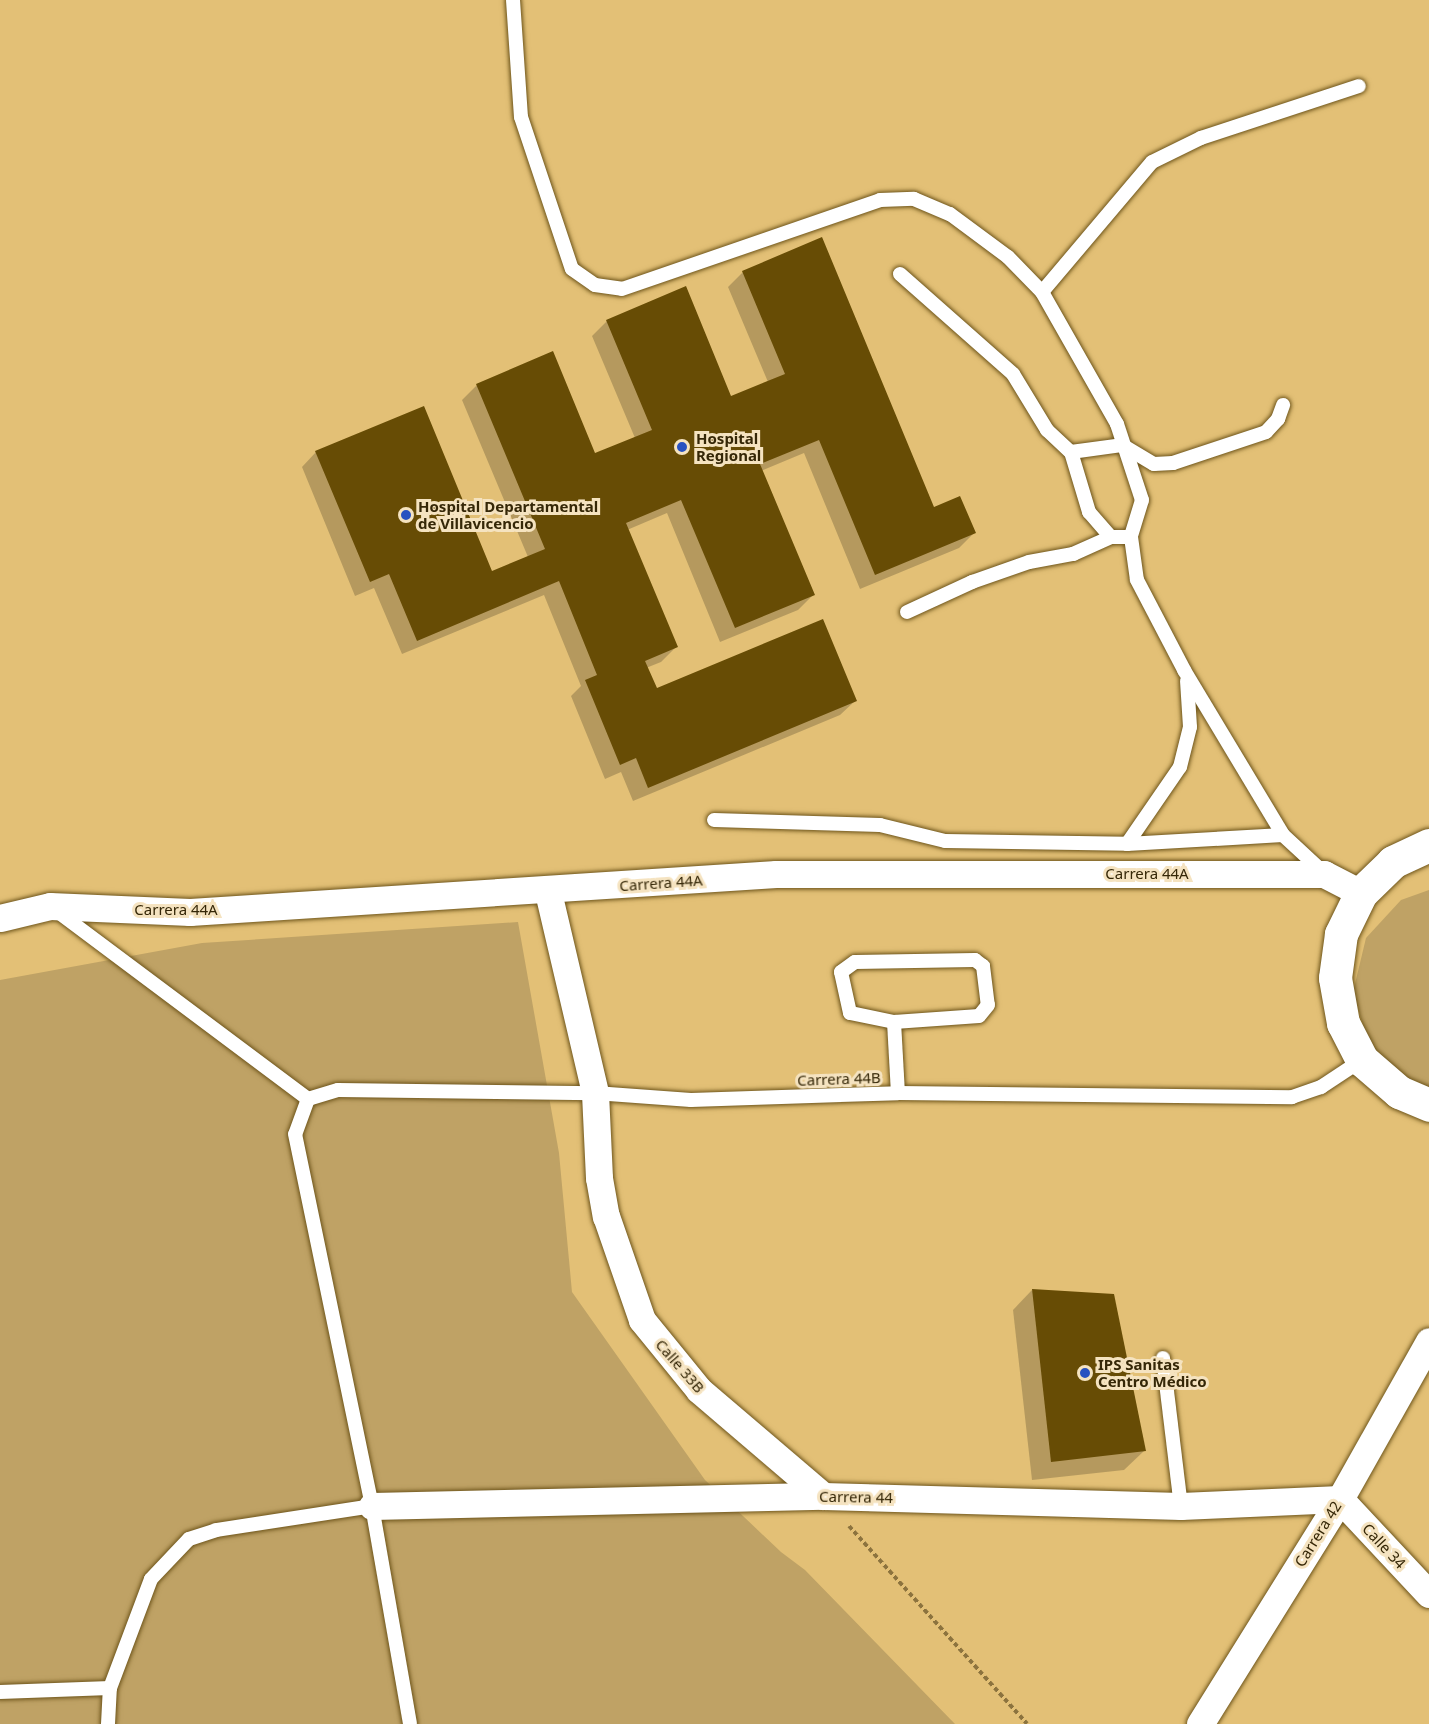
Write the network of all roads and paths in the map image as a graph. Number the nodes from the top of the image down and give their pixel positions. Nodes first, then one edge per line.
1 (513, 0) edge
2 (1359, 86) dead end
3 (900, 274) dead end
4 (1042, 292) junction
5 (1283, 405) dead end
6 (1122, 445) junction
7 (1071, 452) junction
8 (1111, 537) junction
9 (1131, 537) junction
10 (907, 612) dead end
11 (1184, 670) junction
12 (714, 820) dead end
13 (1283, 835) junction
14 (1127, 844) junction
15 (1429, 845) edge
16 (1324, 874) junction
17 (548, 892) junction
18 (1361, 893) junction
19 (50, 906) junction
20 (0, 918) edge
21 (894, 1022) junction
22 (1362, 1060) junction
23 (595, 1093) junction
24 (898, 1093) junction
25 (308, 1099) junction
26 (1429, 1105) edge
27 (1429, 1341) edge
28 (1163, 1358) dead end
29 (823, 1496) junction
30 (1340, 1499) junction
31 (372, 1506) junction
32 (1181, 1506) junction
33 (1429, 1594) edge
34 (110, 1688) junction
35 (0, 1692) edge
36 (108, 1724) edge
37 (410, 1724) edge
38 (1027, 1724) edge
39 (1200, 1724) edge

1 - 4 lane
2 - 4 lane
3 - 7 lane
4 - 6 lane
5 - 6 lane
6 - 7 lane
6 - 9 lane
7 - 8 lane
8 - 9 lane
8 - 10 lane
9 - 11 lane
11 - 13 lane
11 - 14 lane
12 - 14 lane
13 - 14 lane
13 - 16 lane
15 - 18 street
16 - 17 street, Carrera 44A
16 - 18 street
17 - 19 street, Carrera 44A
17 - 23 street, Calle 33B
18 - 22 street
19 - 20 street, Carrera 44A
19 - 25 lane
21 - 21 lane
21 - 24 lane
22 - 24 lane, Carrera 44B
22 - 26 street
23 - 24 lane, Carrera 44B
23 - 25 lane, Carrera 44B
23 - 29 street, Calle 33B
25 - 31 lane
27 - 30 street, Carrera 42
28 - 32 lane
29 - 31 street, Carrera 44
29 - 32 street, Carrera 44
29 - 38 path
30 - 32 street, Carrera 44
30 - 33 street, Calle 34
30 - 39 street, Carrera 42
31 - 34 lane
31 - 37 lane
34 - 35 lane
34 - 36 lane

